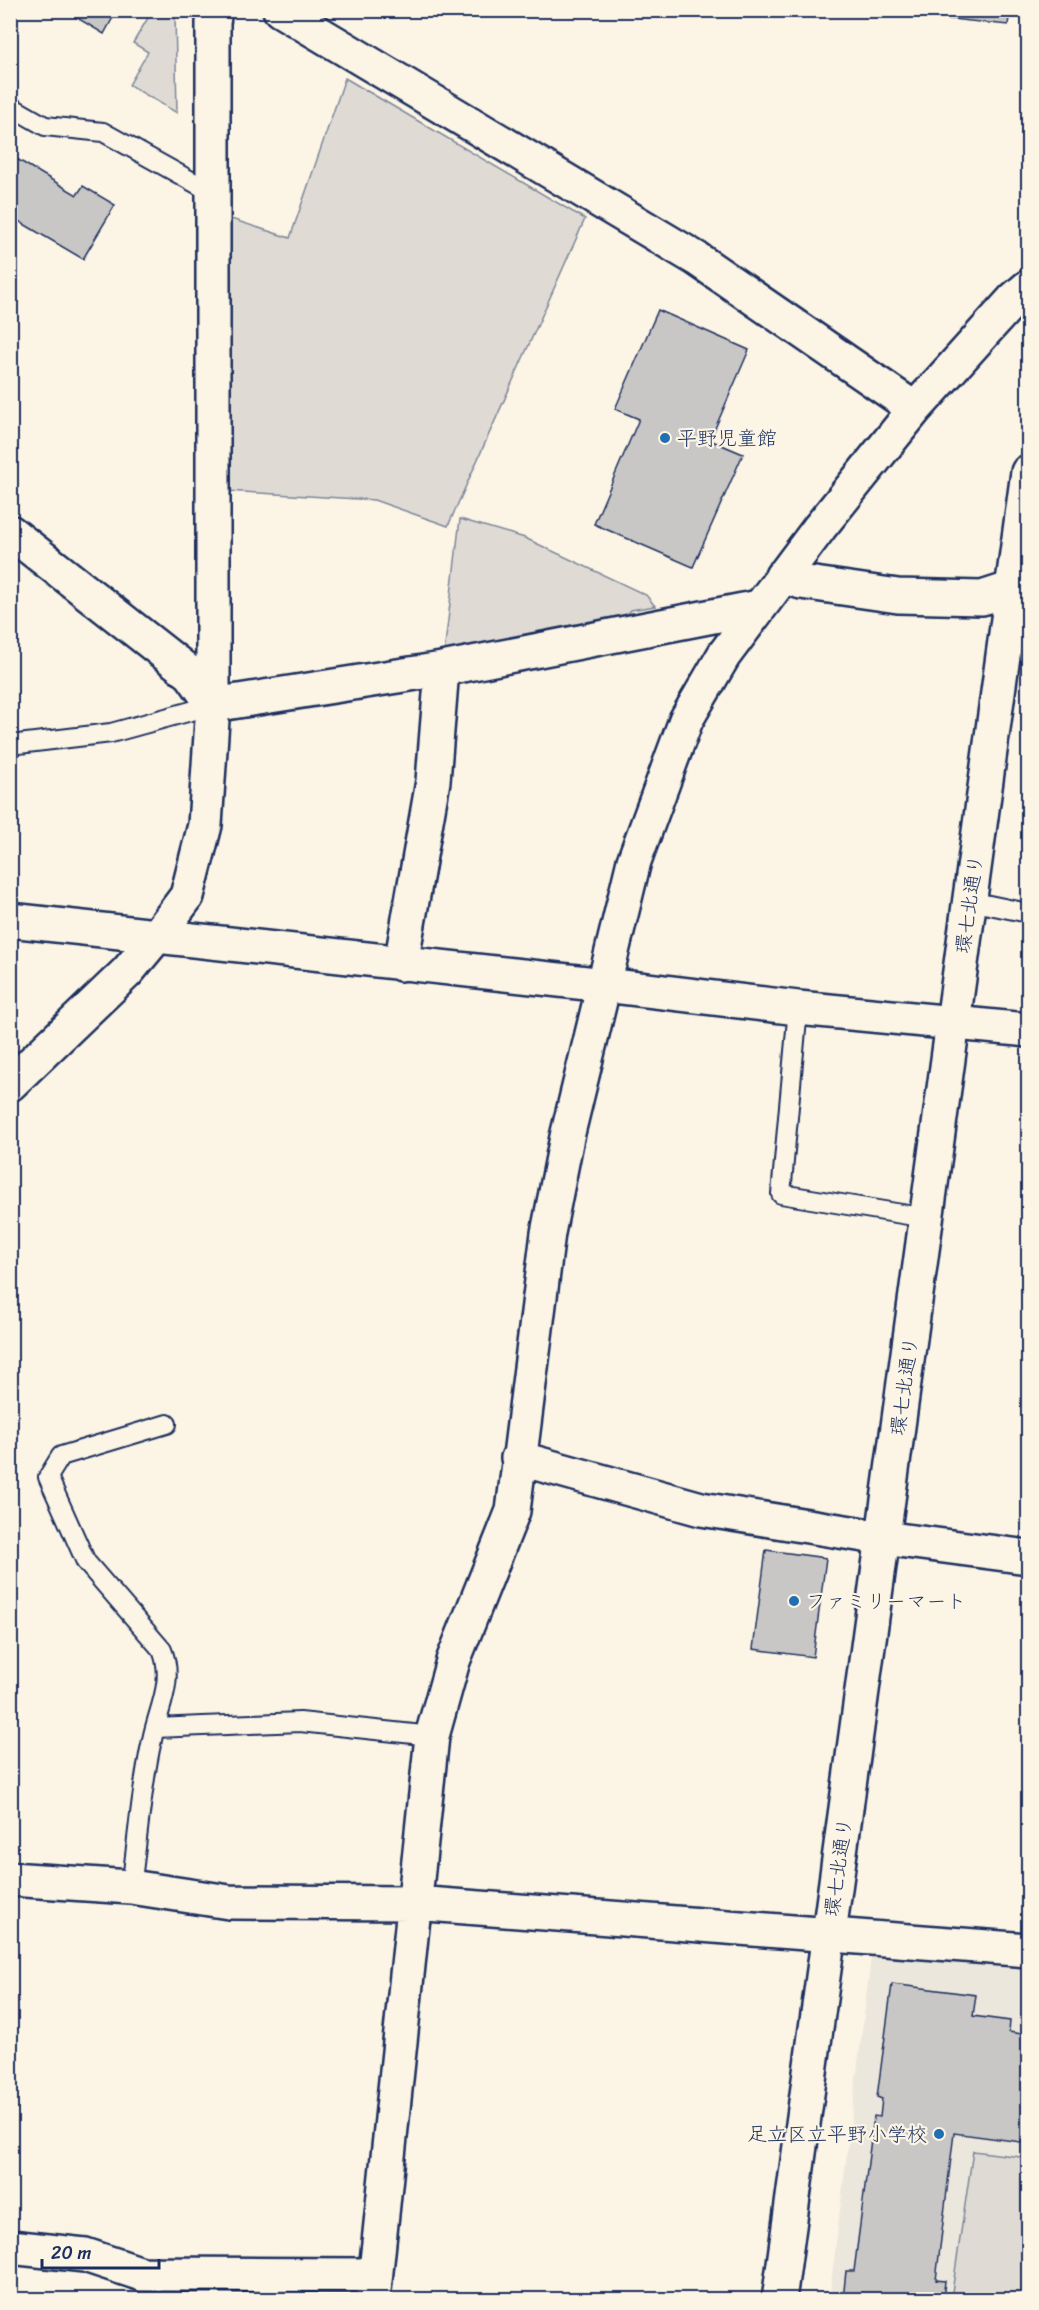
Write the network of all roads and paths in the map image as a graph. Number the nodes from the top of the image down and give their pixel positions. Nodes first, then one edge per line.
1 (215, 10) edge
2 (280, 10) edge
3 (10, 106) edge
4 (213, 193) junction
5 (1029, 287) edge
6 (915, 409) junction
7 (1029, 472) edge
8 (10, 532) edge
9 (782, 576) junction
10 (1021, 587) edge
11 (759, 607) junction
12 (442, 669) junction
13 (213, 705) junction
14 (10, 745) edge
15 (970, 901) junction
16 (1029, 913) edge
17 (10, 920) edge
18 (157, 936) junction
19 (401, 964) junction
20 (605, 985) junction
21 (798, 1008) junction
22 (954, 1023) junction
23 (1029, 1030) edge
24 (10, 1084) edge
25 (926, 1218) junction
26 (167, 1424) dead end
27 (518, 1458) junction
28 (883, 1538) junction
29 (1029, 1557) edge
30 (155, 1728) junction
31 (432, 1736) junction
32 (10, 1879) edge
33 (131, 1887) junction
34 (414, 1903) junction
35 (829, 1934) junction
36 (1029, 1950) edge
37 (10, 2247) edge
38 (373, 2287) edge
39 (779, 2300) edge

1 - 4 street
2 - 6 street
3 - 4 lane
4 - 13 street
5 - 6 street
6 - 9 street
7 - 10 street, 環七北通り
8 - 13 street
9 - 10 street
9 - 11 street
10 - 15 street, 環七北通り
11 - 12 street
11 - 20 street
12 - 13 street
12 - 19 street
13 - 14 lane
13 - 18 street
15 - 16 lane
15 - 22 street, 環七北通り
17 - 18 street
18 - 19 street
18 - 24 street
19 - 20 street
20 - 21 street
20 - 27 street
21 - 22 street
21 - 25 lane
22 - 23 street
22 - 25 street, 環七北通り
25 - 28 street, 環七北通り
26 - 30 lane
27 - 28 street
27 - 31 street
28 - 29 street
28 - 35 street, 環七北通り
30 - 31 lane
30 - 33 lane
31 - 34 street
32 - 33 street
33 - 34 street
34 - 35 street
34 - 38 street
35 - 36 street
35 - 39 street, 環七北通り
37 - 38 street

